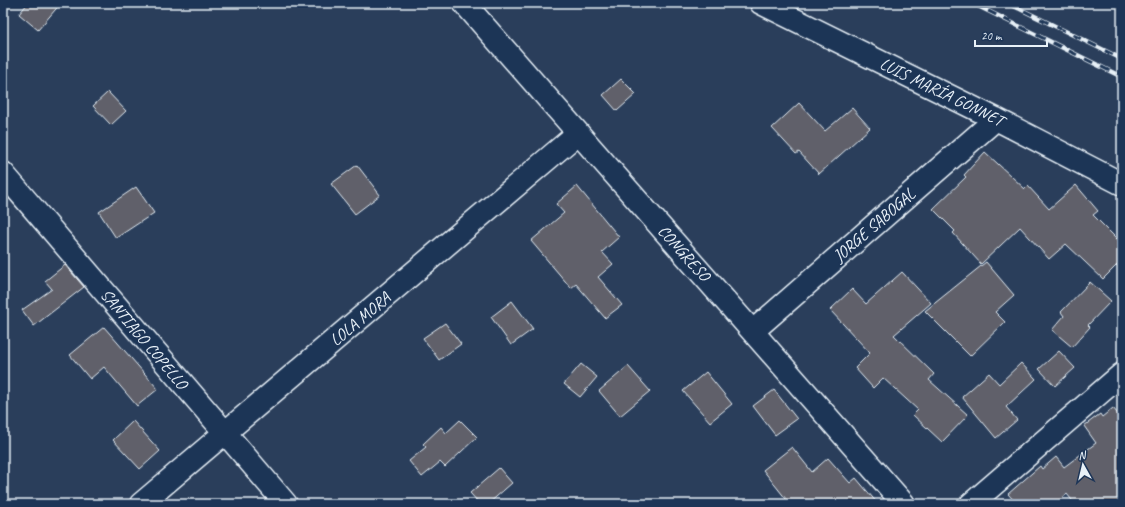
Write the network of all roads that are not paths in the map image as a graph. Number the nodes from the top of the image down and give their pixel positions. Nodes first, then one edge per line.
1 (464, 3) edge
2 (761, 3) edge
3 (996, 119) junction
4 (577, 134) junction
5 (3, 173) edge
6 (1122, 184) edge
7 (753, 331) junction
8 (1122, 374) edge
9 (225, 434) junction
10 (141, 504) edge
11 (286, 504) edge
12 (904, 504) edge
13 (971, 504) edge

1 - 4 street, CONGRESO
2 - 3 street, LUIS MARÍA GONNET
3 - 6 street, LUIS MARÍA GONNET
3 - 7 street, JORGE SABOGAL
4 - 7 street, CONGRESO
4 - 9 street, LOLA MORA
5 - 9 street, SANTIAGO COPELLO
7 - 12 street, CONGRESO
8 - 13 street
9 - 10 street, LOLA MORA
9 - 11 street, SANTIAGO COPELLO

